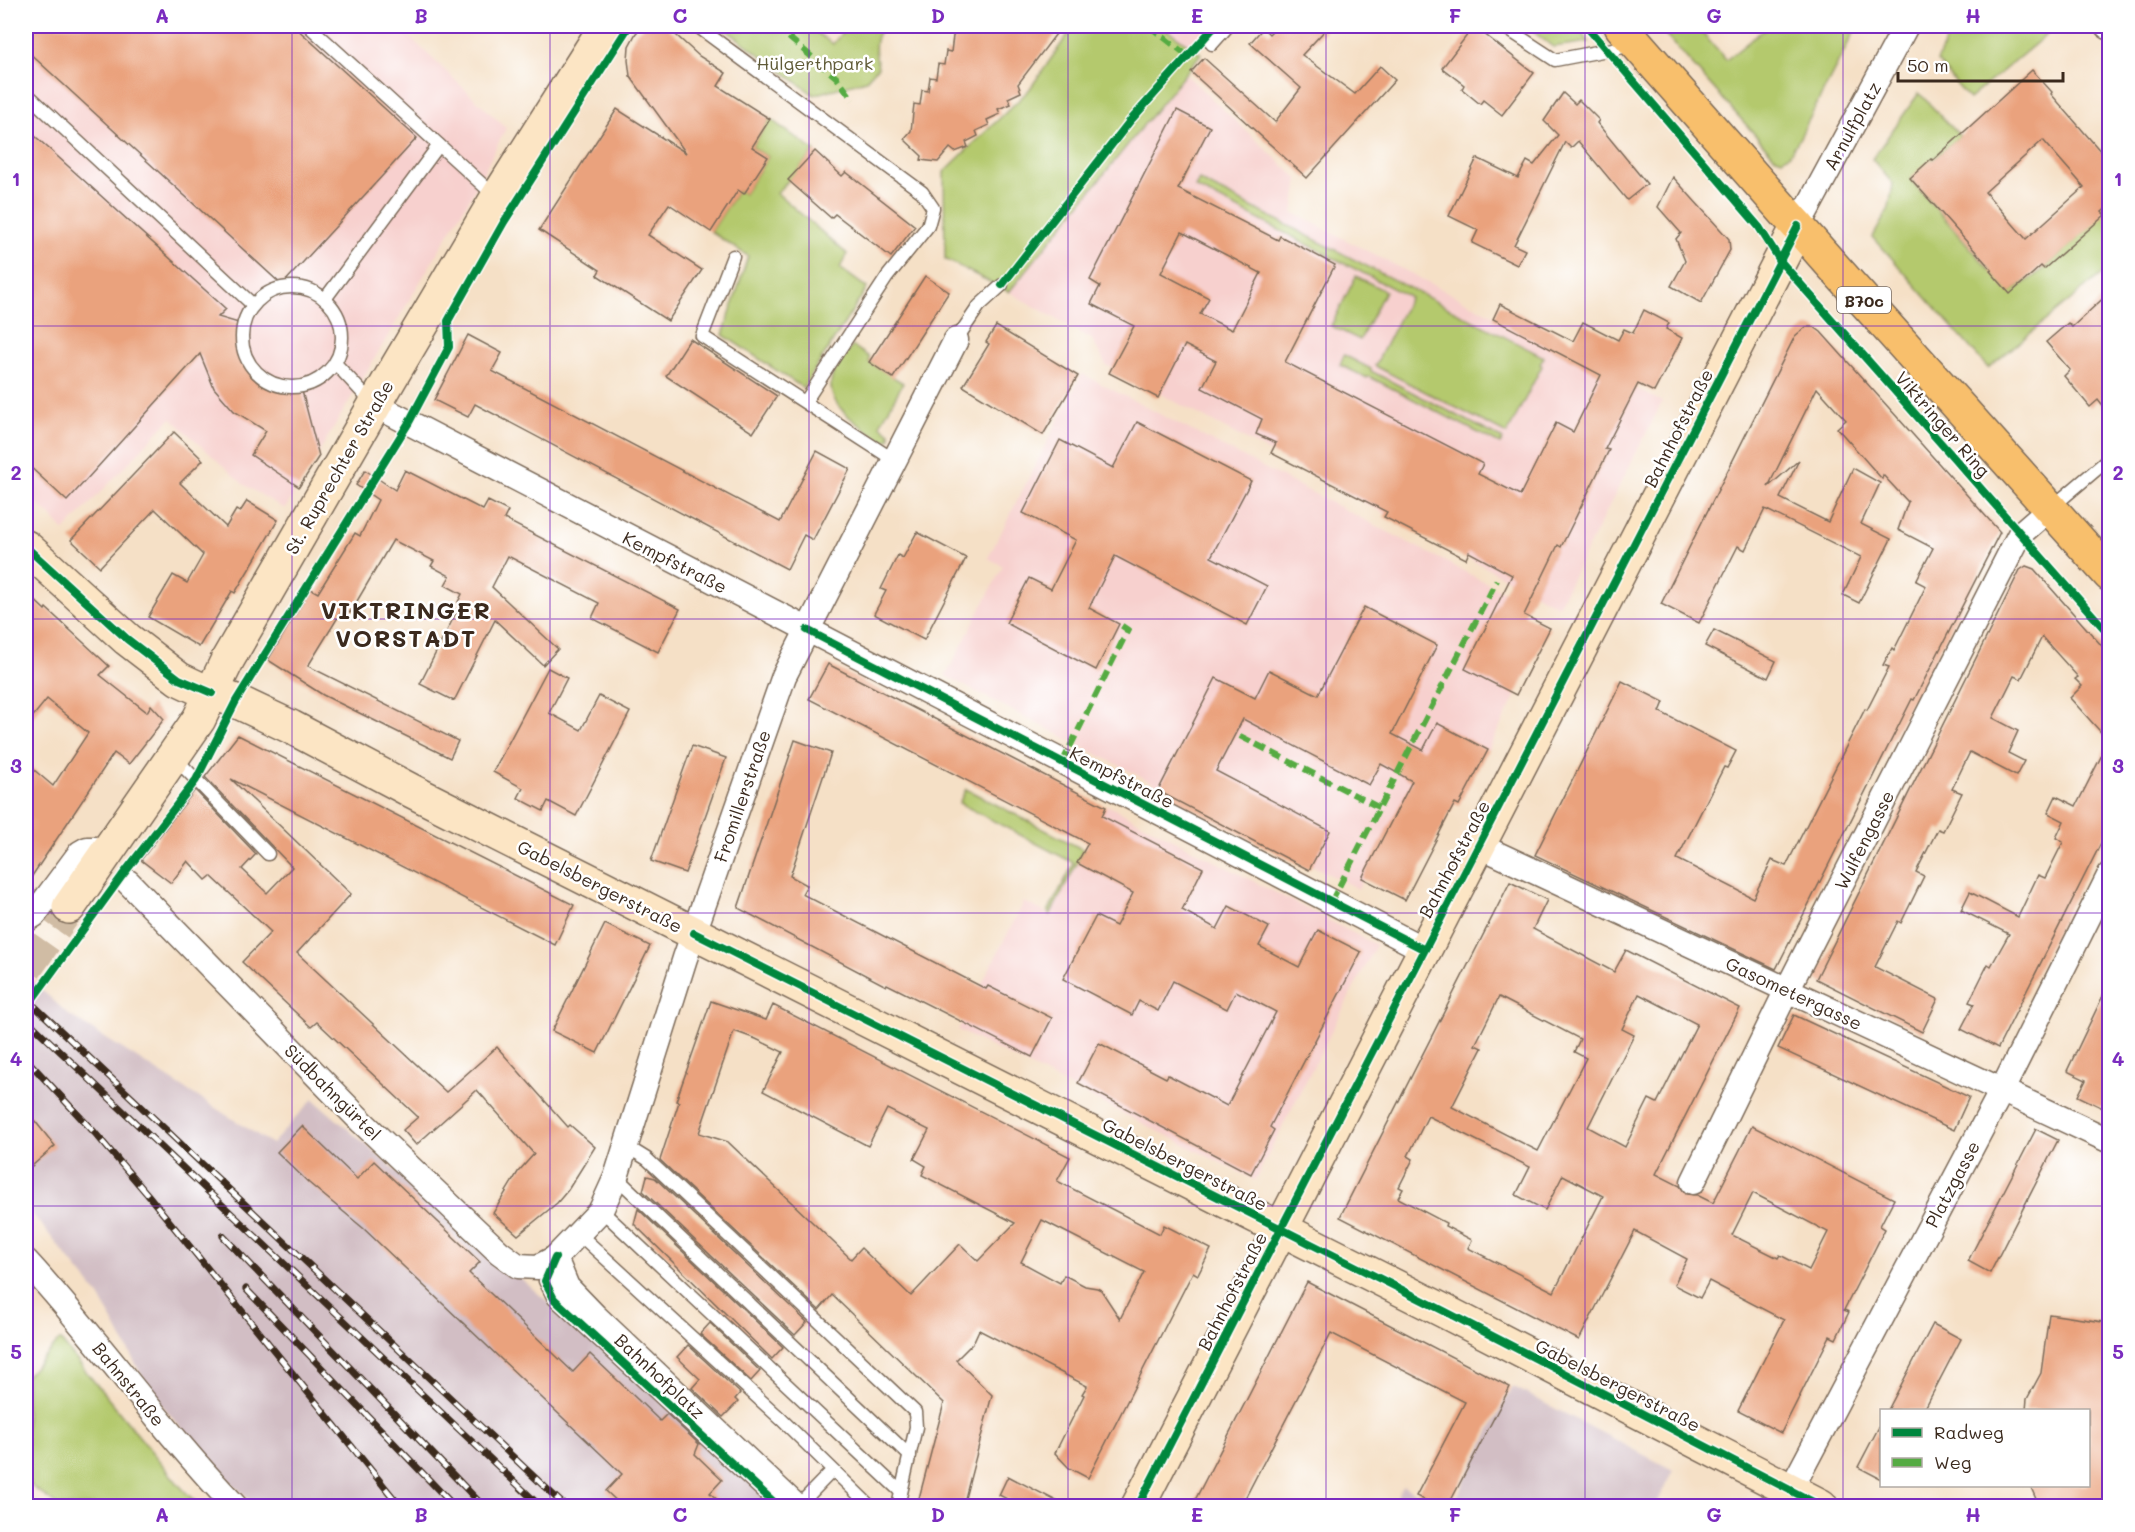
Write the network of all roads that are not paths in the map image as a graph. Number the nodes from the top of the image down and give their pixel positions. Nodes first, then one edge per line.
1 (309, 26) edge
2 (606, 26) edge
3 (697, 26) edge
4 (1228, 26) edge
5 (1503, 26) edge
6 (1906, 26) edge
7 (1629, 35) edge
8 (1212, 44) dead end
9 (26, 93) edge
10 (440, 145) junction
11 (497, 198) junction
12 (1798, 226) junction
13 (733, 256) dead end
14 (1002, 285) dead end
15 (325, 299) junction
16 (253, 305) junction
17 (956, 340) joint
18 (335, 363) junction
19 (806, 402) junction
20 (375, 405) junction
21 (2109, 458) edge
22 (894, 460) junction
23 (2050, 508) junction
24 (26, 547) edge
25 (2109, 575) edge
26 (807, 630) junction
27 (212, 693) junction
28 (174, 757) junction
29 (1478, 846) junction
30 (268, 854) dead end
31 (105, 858) junction
32 (2109, 874) edge
33 (128, 882) dead end
34 (69, 907) tunnel mouth
35 (26, 920) edge
36 (694, 933) junction
37 (1423, 949) junction
38 (1787, 990) junction
39 (2002, 1090) junction
40 (2109, 1141) edge
41 (626, 1146) junction
42 (616, 1177) junction
43 (1692, 1182) dead end
44 (601, 1210) junction
45 (1281, 1230) junction
46 (579, 1234) junction
47 (555, 1258) junction
48 (26, 1261) edge
49 (910, 1456) junction
50 (831, 1471) junction
51 (1790, 1491) junction
52 (902, 1492) junction
53 (235, 1506) edge
54 (778, 1506) edge
55 (797, 1506) edge
56 (870, 1506) edge
57 (898, 1506) edge
58 (1138, 1506) edge
59 (1821, 1506) edge

1 - 10 lane
2 - 11 street, St. Ruprechter Straße
3 - 19 lane
4 - 8 lane
5 - 7 lane
6 - 12 street, Arnulfplatz
7 - 12 main road, Viktringer Ring / B70c
9 - 16 lane
10 - 11 lane
10 - 15 lane
11 - 20 street, St. Ruprechter Straße
12 - 23 main road, Viktringer Ring / B70c
12 - 29 street, Bahnhofstraße
13 - 19 lane
14 - 17 lane
15 - 16 lane
15 - 18 lane
16 - 18 lane
17 - 22 street, Fromillerstraße
18 - 20 lane
19 - 22 lane
20 - 26 street, Kempfstraße
20 - 27 street, St. Ruprechter Straße
21 - 23 lane
22 - 26 street, Fromillerstraße
23 - 25 main road, Viktringer Ring / B70c
23 - 38 street, Wulfengasse
24 - 27 street, Gabelsbergerstraße
26 - 36 street, Fromillerstraße
26 - 37 street, Kempfstraße
27 - 28 street, St. Ruprechter Straße
27 - 36 street, Gabelsbergerstraße
28 - 30 lane
28 - 31 street, St. Ruprechter Straße
29 - 37 street, Bahnhofstraße
29 - 38 street, Gasometergasse
31 - 34 street, St. Ruprechter Straße
31 - 35 street
32 - 39 street, Platzgasse
33 - 47 street, Südbahngürtel
36 - 41 street, Fromillerstraße
36 - 45 street, Gabelsbergerstraße
37 - 45 street, Bahnhofstraße
38 - 39 street, Gasometergasse
38 - 43 street, Wulfengasse
39 - 40 street, Gasometergasse
39 - 51 street, Platzgasse
41 - 42 street, Fromillerstraße
41 - 49 lane
42 - 44 street, Fromillerstraße
42 - 49 lane
44 - 46 street, Fromillerstraße
44 - 52 lane
45 - 51 street, Gabelsbergerstraße
45 - 58 street, Bahnhofstraße
46 - 47 street, Fromillerstraße
46 - 50 lane
47 - 54 lane, Bahnhofplatz
47 - 55 street, Bahnhofplatz
48 - 53 street, Bahnstraße
49 - 52 lane
50 - 55 lane
50 - 56 lane
51 - 59 street, Gabelsbergerstraße
52 - 57 lane

